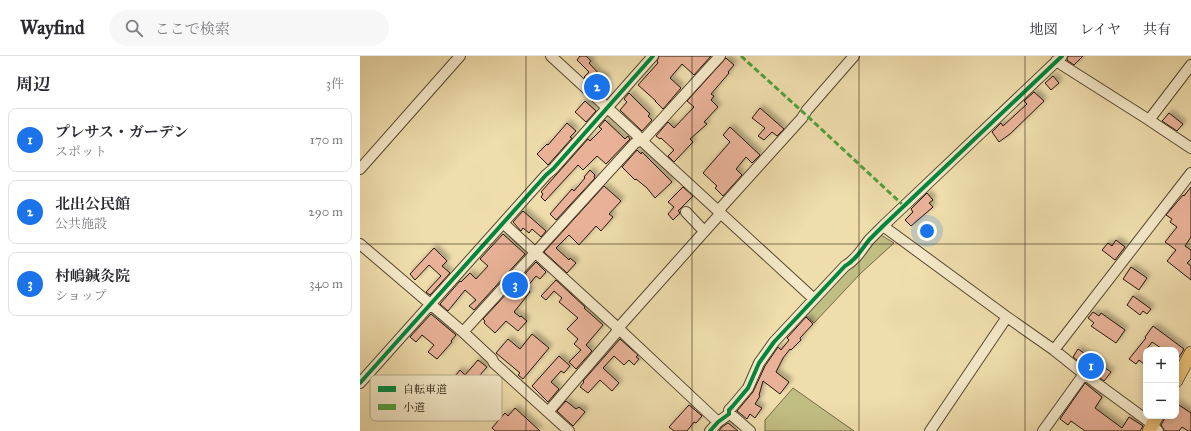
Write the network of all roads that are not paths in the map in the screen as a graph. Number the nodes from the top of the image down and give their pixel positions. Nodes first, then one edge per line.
1 (460, 56) edge
2 (551, 56) edge
3 (653, 56) edge
4 (720, 56) edge
5 (854, 56) edge
6 (1059, 59) edge
7 (1191, 65) edge
8 (607, 108) junction
9 (1149, 120) junction
10 (641, 140) junction
11 (1191, 148) edge
12 (360, 169) edge
13 (1191, 173) edge
14 (686, 212) dead end
15 (719, 212) junction
16 (503, 223) junction
17 (883, 226) junction
18 (704, 231) junction
19 (360, 244) edge
20 (534, 252) junction
21 (814, 299) junction
22 (430, 305) junction
23 (1007, 317) junction
24 (619, 329) junction
25 (463, 332) junction
26 (1054, 350) junction
27 (1191, 353) edge
28 (1084, 374) junction
29 (1179, 375) edge
30 (360, 383) edge
31 (548, 412) junction
32 (729, 414) junction
33 (718, 422) junction
34 (1154, 426) edge
35 (569, 431) edge
36 (710, 431) edge
37 (750, 431) edge
38 (930, 431) edge
39 (1043, 431) edge

1 - 12 street
2 - 8 street
3 - 8 street
4 - 10 street
5 - 15 street
6 - 9 street
6 - 17 street
7 - 9 street
8 - 10 street
8 - 16 street
9 - 11 street
10 - 15 street
10 - 20 street
13 - 26 street
14 - 18 street
15 - 18 street
15 - 21 street
16 - 20 street
16 - 22 street
17 - 21 street
17 - 23 street
18 - 24 street
19 - 22 street
20 - 24 street
20 - 25 street
21 - 32 street
22 - 25 street
22 - 30 street
23 - 26 street
23 - 38 street
24 - 31 street
24 - 33 street
25 - 31 street
26 - 28 street
27 - 29 main road
28 - 34 street
28 - 39 street
31 - 35 street
32 - 33 street
32 - 37 street
33 - 36 street

